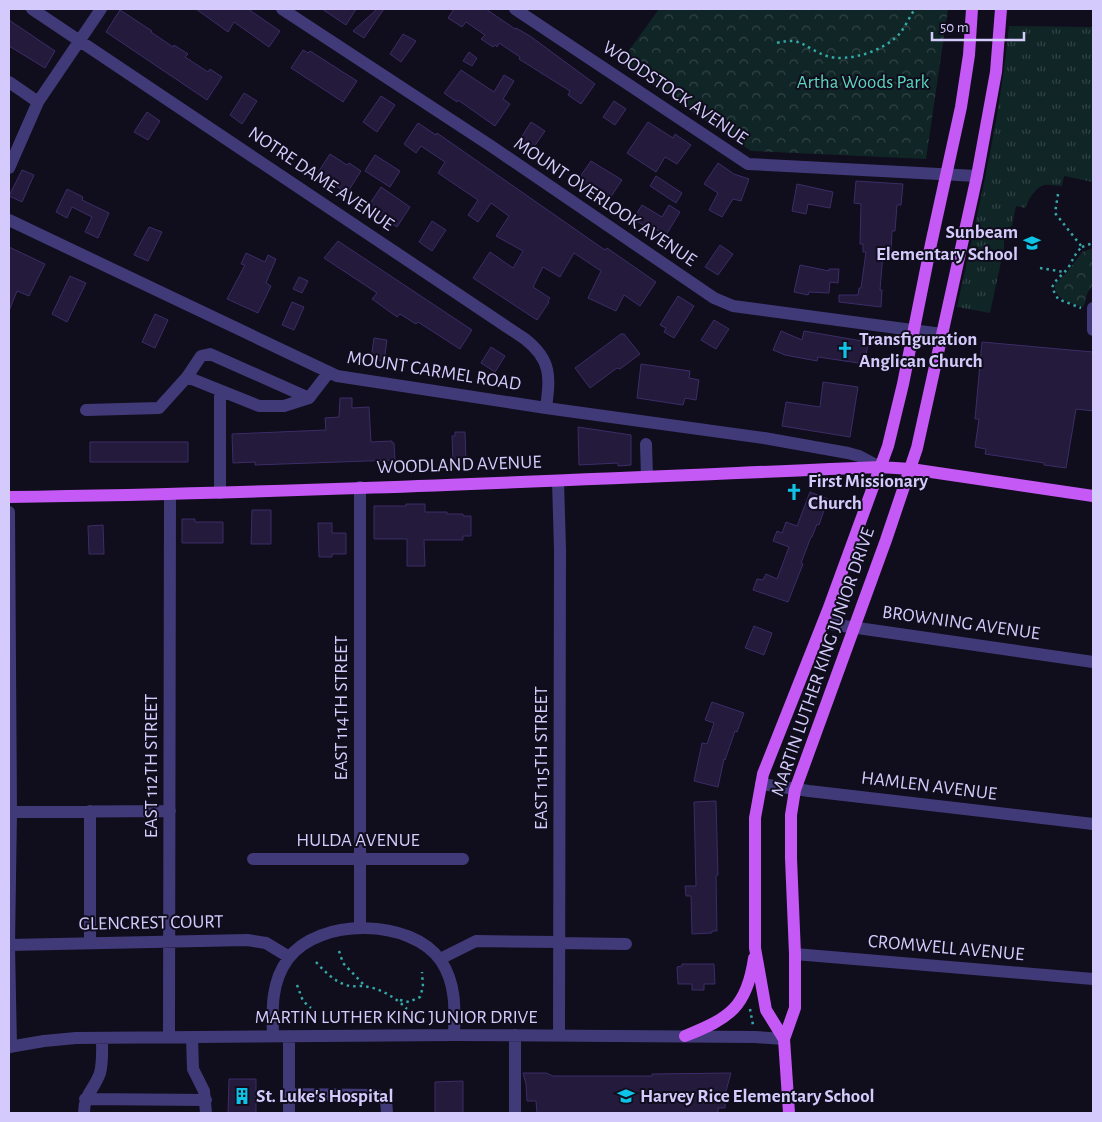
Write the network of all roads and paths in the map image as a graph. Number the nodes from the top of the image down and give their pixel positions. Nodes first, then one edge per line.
1 (32, 9) edge
2 (100, 9) edge
3 (282, 9) edge
4 (515, 9) edge
5 (915, 9) edge
6 (972, 9) edge
7 (1001, 9) edge
8 (80, 40) junction
9 (776, 43) dead end
10 (9, 82) edge
11 (38, 102) junction
12 (9, 168) edge
13 (946, 174) junction
14 (977, 176) junction
15 (1058, 194) dead end
16 (9, 220) edge
17 (1093, 243) edge
18 (1082, 247) junction
19 (1040, 268) dead end
20 (1064, 272) junction
21 (1089, 308) edge
22 (1093, 330) edge
23 (913, 331) junction
24 (942, 334) junction
25 (330, 372) junction
26 (187, 377) junction
27 (220, 391) junction
28 (309, 398) junction
29 (546, 408) junction
30 (86, 410) dead end
31 (646, 444) dead end
32 (880, 467) junction
33 (911, 469) junction
34 (647, 477) junction
35 (558, 481) junction
36 (360, 487) junction
37 (220, 493) junction
38 (170, 495) junction
39 (1093, 496) edge
40 (9, 497) edge
41 (9, 512) edge
42 (823, 623) junction
43 (854, 626) junction
44 (1093, 662) edge
45 (761, 784) junction
46 (795, 790) junction
47 (90, 811) junction
48 (170, 811) junction
49 (11, 812) junction
50 (1093, 824) edge
51 (253, 859) dead end
52 (359, 859) junction
53 (463, 859) dead end
54 (360, 928) junction
55 (169, 941) junction
56 (90, 942) junction
57 (559, 942) junction
58 (626, 944) dead end
59 (9, 945) edge
60 (755, 948) junction
61 (339, 951) dead end
62 (795, 954) junction
63 (289, 957) junction
64 (440, 959) junction
65 (316, 962) dead end
66 (422, 972) dead end
67 (1093, 979) edge
68 (297, 985) dead end
69 (365, 986) junction
70 (398, 1000) junction
71 (750, 1006) dead end
72 (311, 1008) dead end
73 (407, 1009) dead end
74 (753, 1026) dead end
75 (454, 1035) junction
76 (515, 1035) junction
77 (559, 1035) junction
78 (273, 1036) junction
79 (289, 1036) junction
80 (686, 1036) junction
81 (169, 1037) junction
82 (192, 1037) junction
83 (102, 1038) junction
84 (784, 1039) junction
85 (10, 1047) edge
86 (290, 1094) junction
87 (85, 1099) junction
88 (206, 1107) edge
89 (787, 1111) edge
90 (84, 1113) edge
91 (289, 1113) edge
92 (388, 1113) edge
93 (515, 1113) edge

1 - 8 street, NOTRE DAME AVENUE
2 - 8 street
3 - 23 street, MOUNT OVERLOOK AVENUE
4 - 13 street, WOODSTOCK AVENUE
5 - 9 path
6 - 13 main road, MARTIN LUTHER KING JUNIOR DRIVE
7 - 14 main road, MARTIN LUTHER KING JUNIOR DRIVE
8 - 11 street
8 - 29 street, NOTRE DAME AVENUE
10 - 11 street
11 - 12 street
13 - 14 street, WOODSTOCK AVENUE
13 - 23 main road, MARTIN LUTHER KING JUNIOR DRIVE
14 - 24 main road, MARTIN LUTHER KING JUNIOR DRIVE
15 - 18 path
16 - 25 street, MOUNT CARMEL ROAD
17 - 18 path
18 - 20 path
19 - 20 path
20 - 21 path
21 - 22 street
23 - 24 street, MOUNT OVERLOOK AVENUE
23 - 32 main road, MARTIN LUTHER KING JUNIOR DRIVE
24 - 33 main road, MARTIN LUTHER KING JUNIOR DRIVE
25 - 28 street
25 - 29 street, MOUNT CARMEL ROAD
26 - 27 street
26 - 28 street
26 - 30 street
27 - 28 street
27 - 37 street
29 - 32 street, MOUNT CARMEL ROAD
31 - 34 street
32 - 33 main road, WOODLAND AVENUE
32 - 34 main road, WOODLAND AVENUE
32 - 42 main road, MARTIN LUTHER KING JUNIOR DRIVE
33 - 39 main road, WOODLAND AVENUE
33 - 43 main road, MARTIN LUTHER KING JUNIOR DRIVE
34 - 35 main road, WOODLAND AVENUE
35 - 36 main road, WOODLAND AVENUE
35 - 57 street, EAST 115TH STREET
36 - 37 main road, WOODLAND AVENUE
36 - 52 street, EAST 114TH STREET
37 - 38 main road, WOODLAND AVENUE
38 - 40 main road, WOODLAND AVENUE
38 - 48 street, EAST 112TH STREET
41 - 49 street
42 - 43 street, BROWNING AVENUE
42 - 45 main road, MARTIN LUTHER KING JUNIOR DRIVE
43 - 44 street, BROWNING AVENUE
43 - 46 main road, MARTIN LUTHER KING JUNIOR DRIVE
45 - 46 street, HAMLEN AVENUE
45 - 60 main road, MARTIN LUTHER KING JUNIOR DRIVE
46 - 50 street, HAMLEN AVENUE
46 - 62 main road, MARTIN LUTHER KING JUNIOR DRIVE
47 - 48 street
47 - 49 street
47 - 56 street
48 - 55 street, EAST 112TH STREET
49 - 59 street
51 - 52 street, HULDA AVENUE
52 - 53 street, HULDA AVENUE
52 - 54 street, EAST 114TH STREET
54 - 63 street
54 - 64 street
55 - 56 street, GLENCREST COURT
55 - 63 street, GLENCREST COURT
55 - 81 street, EAST 112TH STREET
56 - 59 street, GLENCREST COURT
57 - 58 street
57 - 64 street
57 - 77 street, EAST 115TH STREET
59 - 85 street
60 - 80 main road
60 - 84 main road, MARTIN LUTHER KING JUNIOR DRIVE
61 - 69 path
62 - 67 street, CROMWELL AVENUE
62 - 84 main road, MARTIN LUTHER KING JUNIOR DRIVE
63 - 78 street
64 - 75 street
65 - 69 path
66 - 70 path
68 - 72 path
69 - 70 path
70 - 73 path
71 - 74 path
75 - 76 street, MARTIN LUTHER KING JUNIOR DRIVE
75 - 79 street, MARTIN LUTHER KING JUNIOR DRIVE
76 - 77 street, MARTIN LUTHER KING JUNIOR DRIVE
76 - 93 street
77 - 80 street, MARTIN LUTHER KING JUNIOR DRIVE
78 - 79 street, MARTIN LUTHER KING JUNIOR DRIVE
78 - 82 street, MARTIN LUTHER KING JUNIOR DRIVE
79 - 86 street
80 - 84 street, MARTIN LUTHER KING JUNIOR DRIVE
81 - 82 street, MARTIN LUTHER KING JUNIOR DRIVE
81 - 83 street, MARTIN LUTHER KING JUNIOR DRIVE
82 - 88 street
83 - 85 street, MARTIN LUTHER KING JUNIOR DRIVE
83 - 87 street
84 - 89 main road
86 - 91 street
86 - 92 street
87 - 88 street
87 - 90 street

